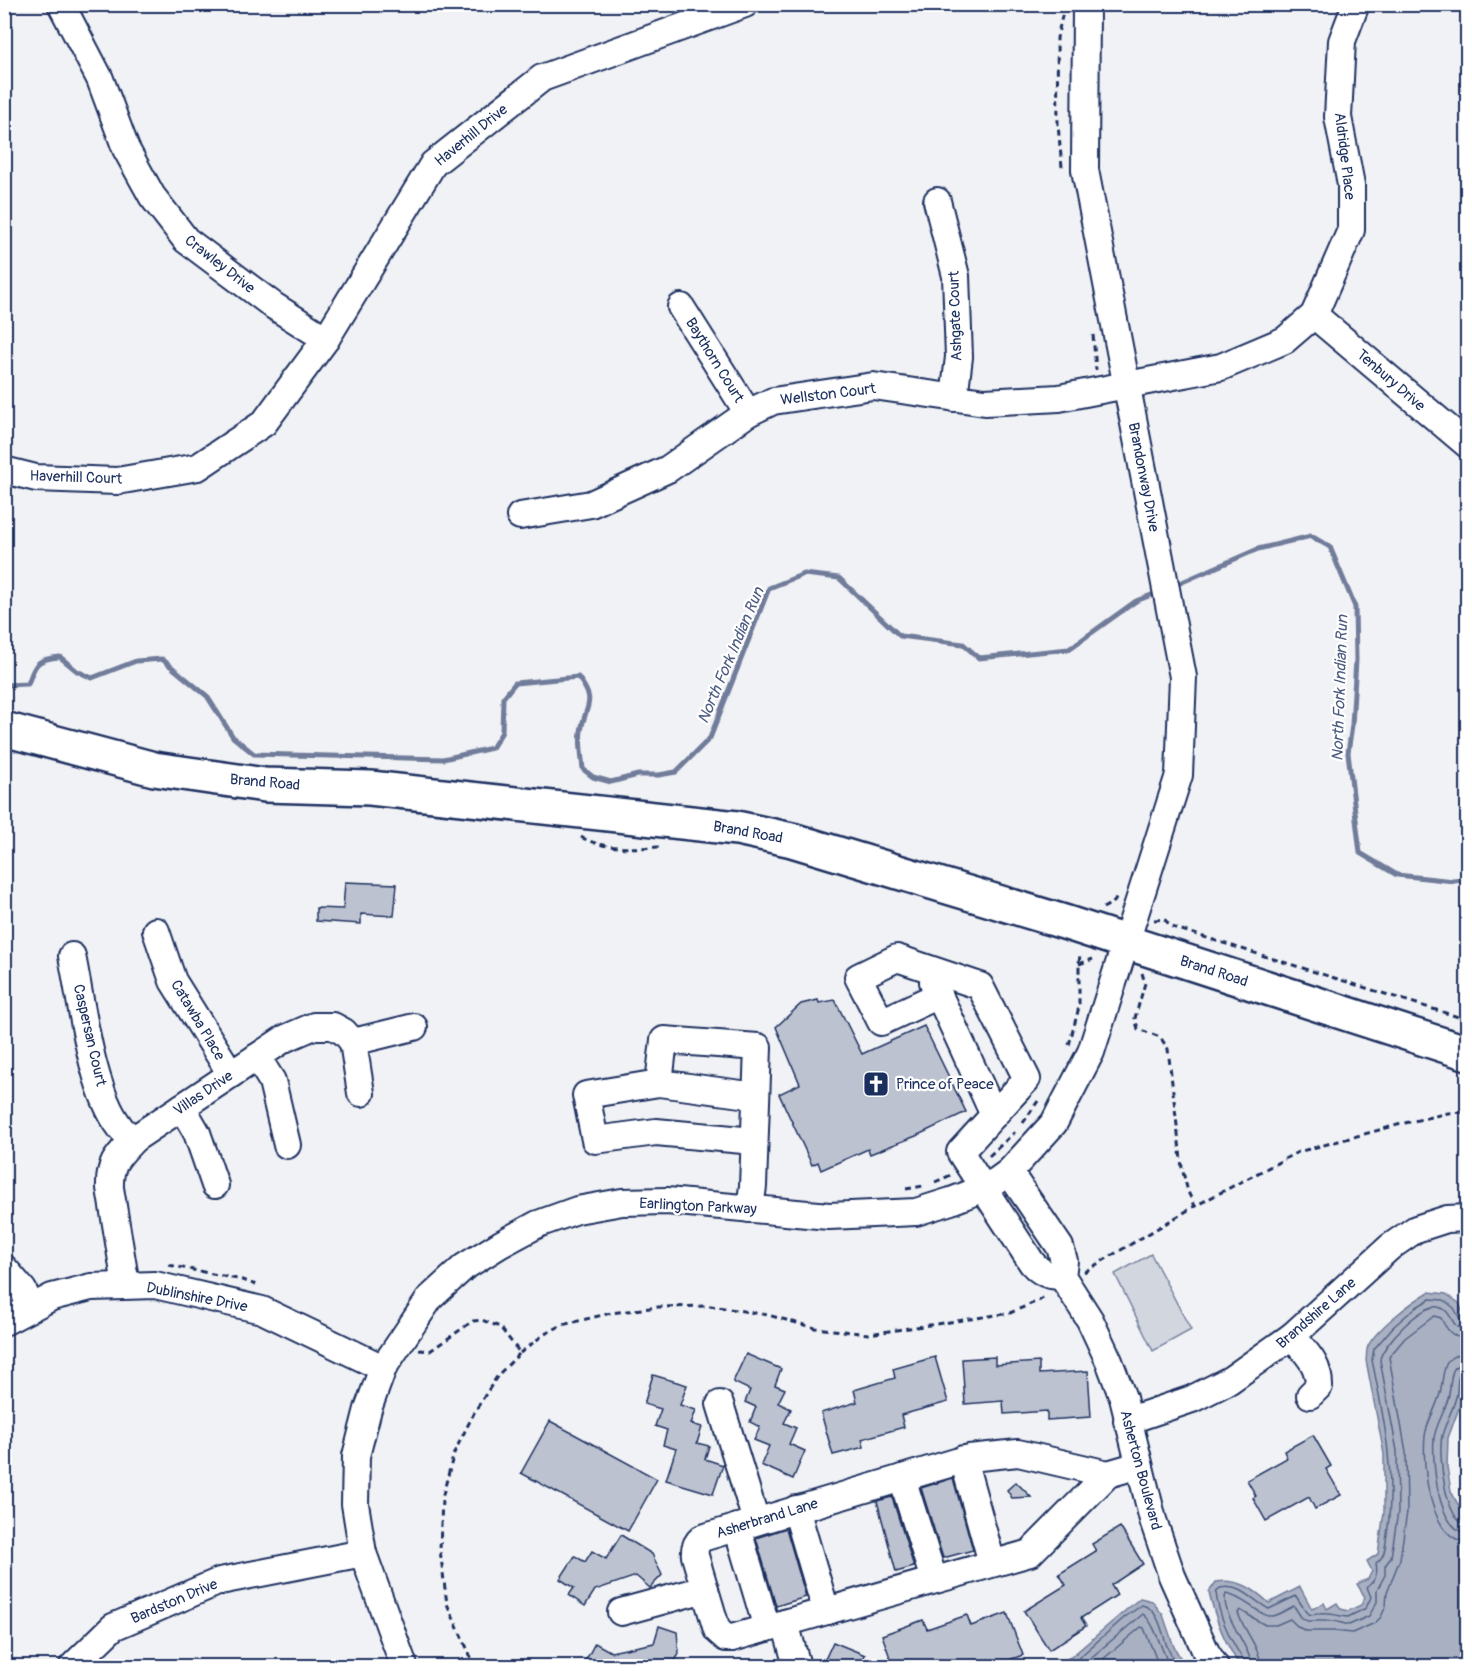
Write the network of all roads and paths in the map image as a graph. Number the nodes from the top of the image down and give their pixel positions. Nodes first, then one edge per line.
1 (61, 4) edge
2 (745, 4) edge
3 (1086, 4) edge
4 (1356, 4) edge
5 (937, 201) dead end
6 (681, 307) dead end
7 (1314, 315) junction
8 (326, 339) junction
9 (1127, 386) junction
10 (954, 398) junction
11 (748, 413) junction
12 (245, 435) joint
13 (1467, 445) edge
14 (4, 470) edge
15 (520, 516) dead end
16 (4, 729) edge
17 (579, 836) dead end
18 (670, 846) dead end
19 (1118, 896) dead end
20 (1114, 902) junction
21 (1094, 908) dead end
22 (156, 931) dead end
23 (1134, 943) junction
24 (1074, 952) dead end
25 (1080, 956) dead end
26 (72, 957) dead end
27 (927, 968) junction
28 (939, 995) junction
29 (1467, 1020) edge
30 (414, 1027) dead end
31 (353, 1042) junction
32 (1467, 1053) edge
33 (257, 1057) junction
34 (231, 1074) junction
35 (659, 1083) junction
36 (361, 1093) dead end
37 (756, 1096) junction
38 (182, 1107) junction
39 (1467, 1112) edge
40 (994, 1115) junction
41 (135, 1139) junction
42 (754, 1141) junction
43 (286, 1145) dead end
44 (1009, 1172) junction
45 (215, 1185) dead end
46 (982, 1189) junction
47 (1195, 1206) junction
48 (750, 1209) junction
49 (1467, 1218) edge
50 (4, 1268) edge
51 (1064, 1279) junction
52 (126, 1285) junction
53 (32, 1307) junction
54 (4, 1322) edge
55 (1292, 1336) junction
56 (401, 1341) junction
57 (520, 1353) junction
58 (383, 1368) junction
59 (1310, 1395) dead end
60 (720, 1404) dead end
61 (1127, 1421) junction
62 (963, 1459) junction
63 (1139, 1465) junction
64 (1108, 1474) junction
65 (902, 1478) junction
66 (796, 1509) junction
67 (747, 1524) junction
68 (363, 1553) junction
69 (993, 1563) junction
70 (934, 1580) junction
71 (705, 1589) junction
72 (826, 1611) junction
73 (621, 1612) dead end
74 (776, 1625) junction
75 (73, 1666) edge
76 (404, 1666) edge
77 (475, 1666) edge
78 (796, 1666) edge
79 (1215, 1666) edge

1 - 8 street, Crawley Drive
2 - 8 street, Haverhill Drive
3 - 9 street, Brandonway Drive
4 - 7 street, Aldridge Place
5 - 10 street, Ashgate Court
6 - 11 street, Baythorn Court
7 - 9 street, Aldridge Place
7 - 13 street, Tenbury Drive
8 - 12 street, Haverhill Drive
9 - 10 street, Wellston Court
9 - 23 street, Brandonway Drive
10 - 11 street, Wellston Court
11 - 15 street, Wellston Court
12 - 14 street, Haverhill Court
16 - 23 main road, Brand Road
17 - 18 path
19 - 20 path
20 - 21 path
20 - 23 path
22 - 34 street, Catawba Place
23 - 29 path
23 - 32 main road, Brand Road
23 - 44 street, Earlington Parkway
23 - 47 path
24 - 25 path
26 - 41 street, Caspersan Court
27 - 28 street
27 - 28 street
27 - 40 street
28 - 40 street
30 - 31 street
31 - 33 street, Villas Drive
31 - 36 street
33 - 34 street, Villas Drive
33 - 43 street
34 - 38 street, Villas Drive
35 - 37 street
35 - 37 street
35 - 42 street
37 - 42 street
38 - 41 street, Villas Drive
38 - 45 street
39 - 47 path
40 - 46 street
41 - 52 street, Villas Drive
42 - 48 street
44 - 46 street, Earlington Parkway
44 - 51 street, Asherton Boulevard
46 - 48 street, Earlington Parkway
46 - 51 street
47 - 51 path
48 - 56 street, Earlington Parkway
49 - 55 street, Brandshire Lane
50 - 53 street
51 - 57 path
51 - 61 street, Asherton Boulevard
52 - 53 street, Dublinshire Drive
52 - 58 street, Dublinshire Drive
53 - 54 street, Dublinshire Drive
55 - 59 street
55 - 61 street, Brandshire Lane
56 - 57 path
56 - 58 street, Earlington Parkway
57 - 77 path
58 - 68 street, Earlington Parkway
60 - 67 street
61 - 63 street, Asherton Boulevard
62 - 64 street, Asherbrand Lane
62 - 65 street, Asherbrand Lane
62 - 69 street
63 - 64 street, Asherbrand Lane
63 - 79 street, Asherton Boulevard
64 - 69 street, Asherbrand Lane
65 - 66 street, Asherbrand Lane
65 - 70 street
66 - 67 street, Asherbrand Lane
66 - 72 street
67 - 71 street, Asherbrand Lane
67 - 74 street
68 - 75 street, Bardston Drive
68 - 76 street, Earlington Parkway
69 - 70 street, Asherbrand Lane
70 - 72 street, Asherbrand Lane
71 - 73 street
71 - 74 street, Asherbrand Lane
72 - 74 street, Asherbrand Lane
74 - 78 street

